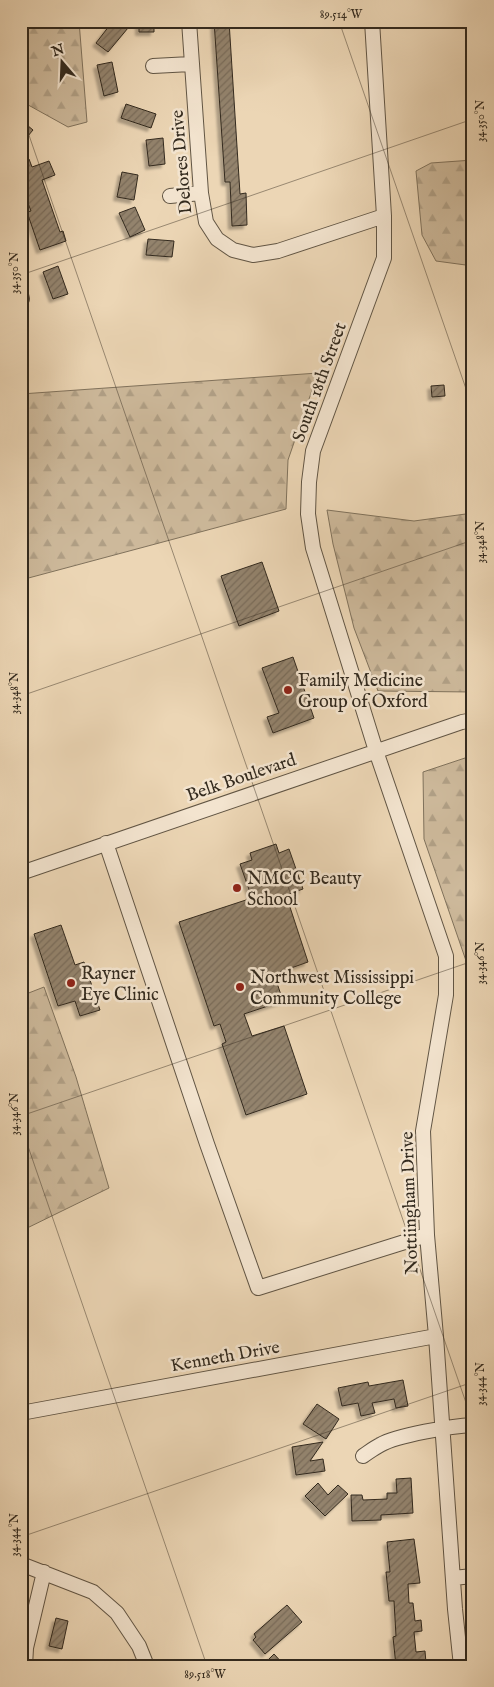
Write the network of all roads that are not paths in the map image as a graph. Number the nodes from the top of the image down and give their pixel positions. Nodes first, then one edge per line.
1 (189, 21) edge
2 (372, 21) edge
3 (192, 64) junction
4 (153, 66) dead end
5 (201, 193) junction
6 (170, 196) dead end
7 (384, 216) junction
8 (473, 720) edge
9 (376, 750) junction
10 (106, 843) junction
11 (21, 873) edge
12 (427, 1235) junction
13 (436, 1336) junction
14 (21, 1413) edge
15 (473, 1424) edge
16 (442, 1429) junction
17 (364, 1456) dead end
18 (21, 1564) edge
19 (44, 1572) junction
20 (473, 1576) edge
21 (453, 1578) junction
22 (25, 1666) edge
23 (147, 1666) edge
24 (461, 1666) edge

1 - 3 street, Delores Drive
2 - 7 street, South 18th Street
3 - 4 street
3 - 5 street, Delores Drive
5 - 6 street
5 - 7 street, Delores Drive
7 - 9 street, South 18th Street
8 - 9 street, Belk Boulevard
9 - 10 street, Belk Boulevard
9 - 12 street, Nottiingham Drive
10 - 11 street, Belk Boulevard
10 - 12 street
12 - 13 street, Nottiingham Drive
13 - 14 street, Kenneth Drive
13 - 16 street, Nottiingham Drive
15 - 16 street
16 - 17 street
16 - 21 street, Nottiingham Drive
18 - 19 street
19 - 22 street
19 - 23 street
20 - 21 street
21 - 24 street, Nottiingham Drive

